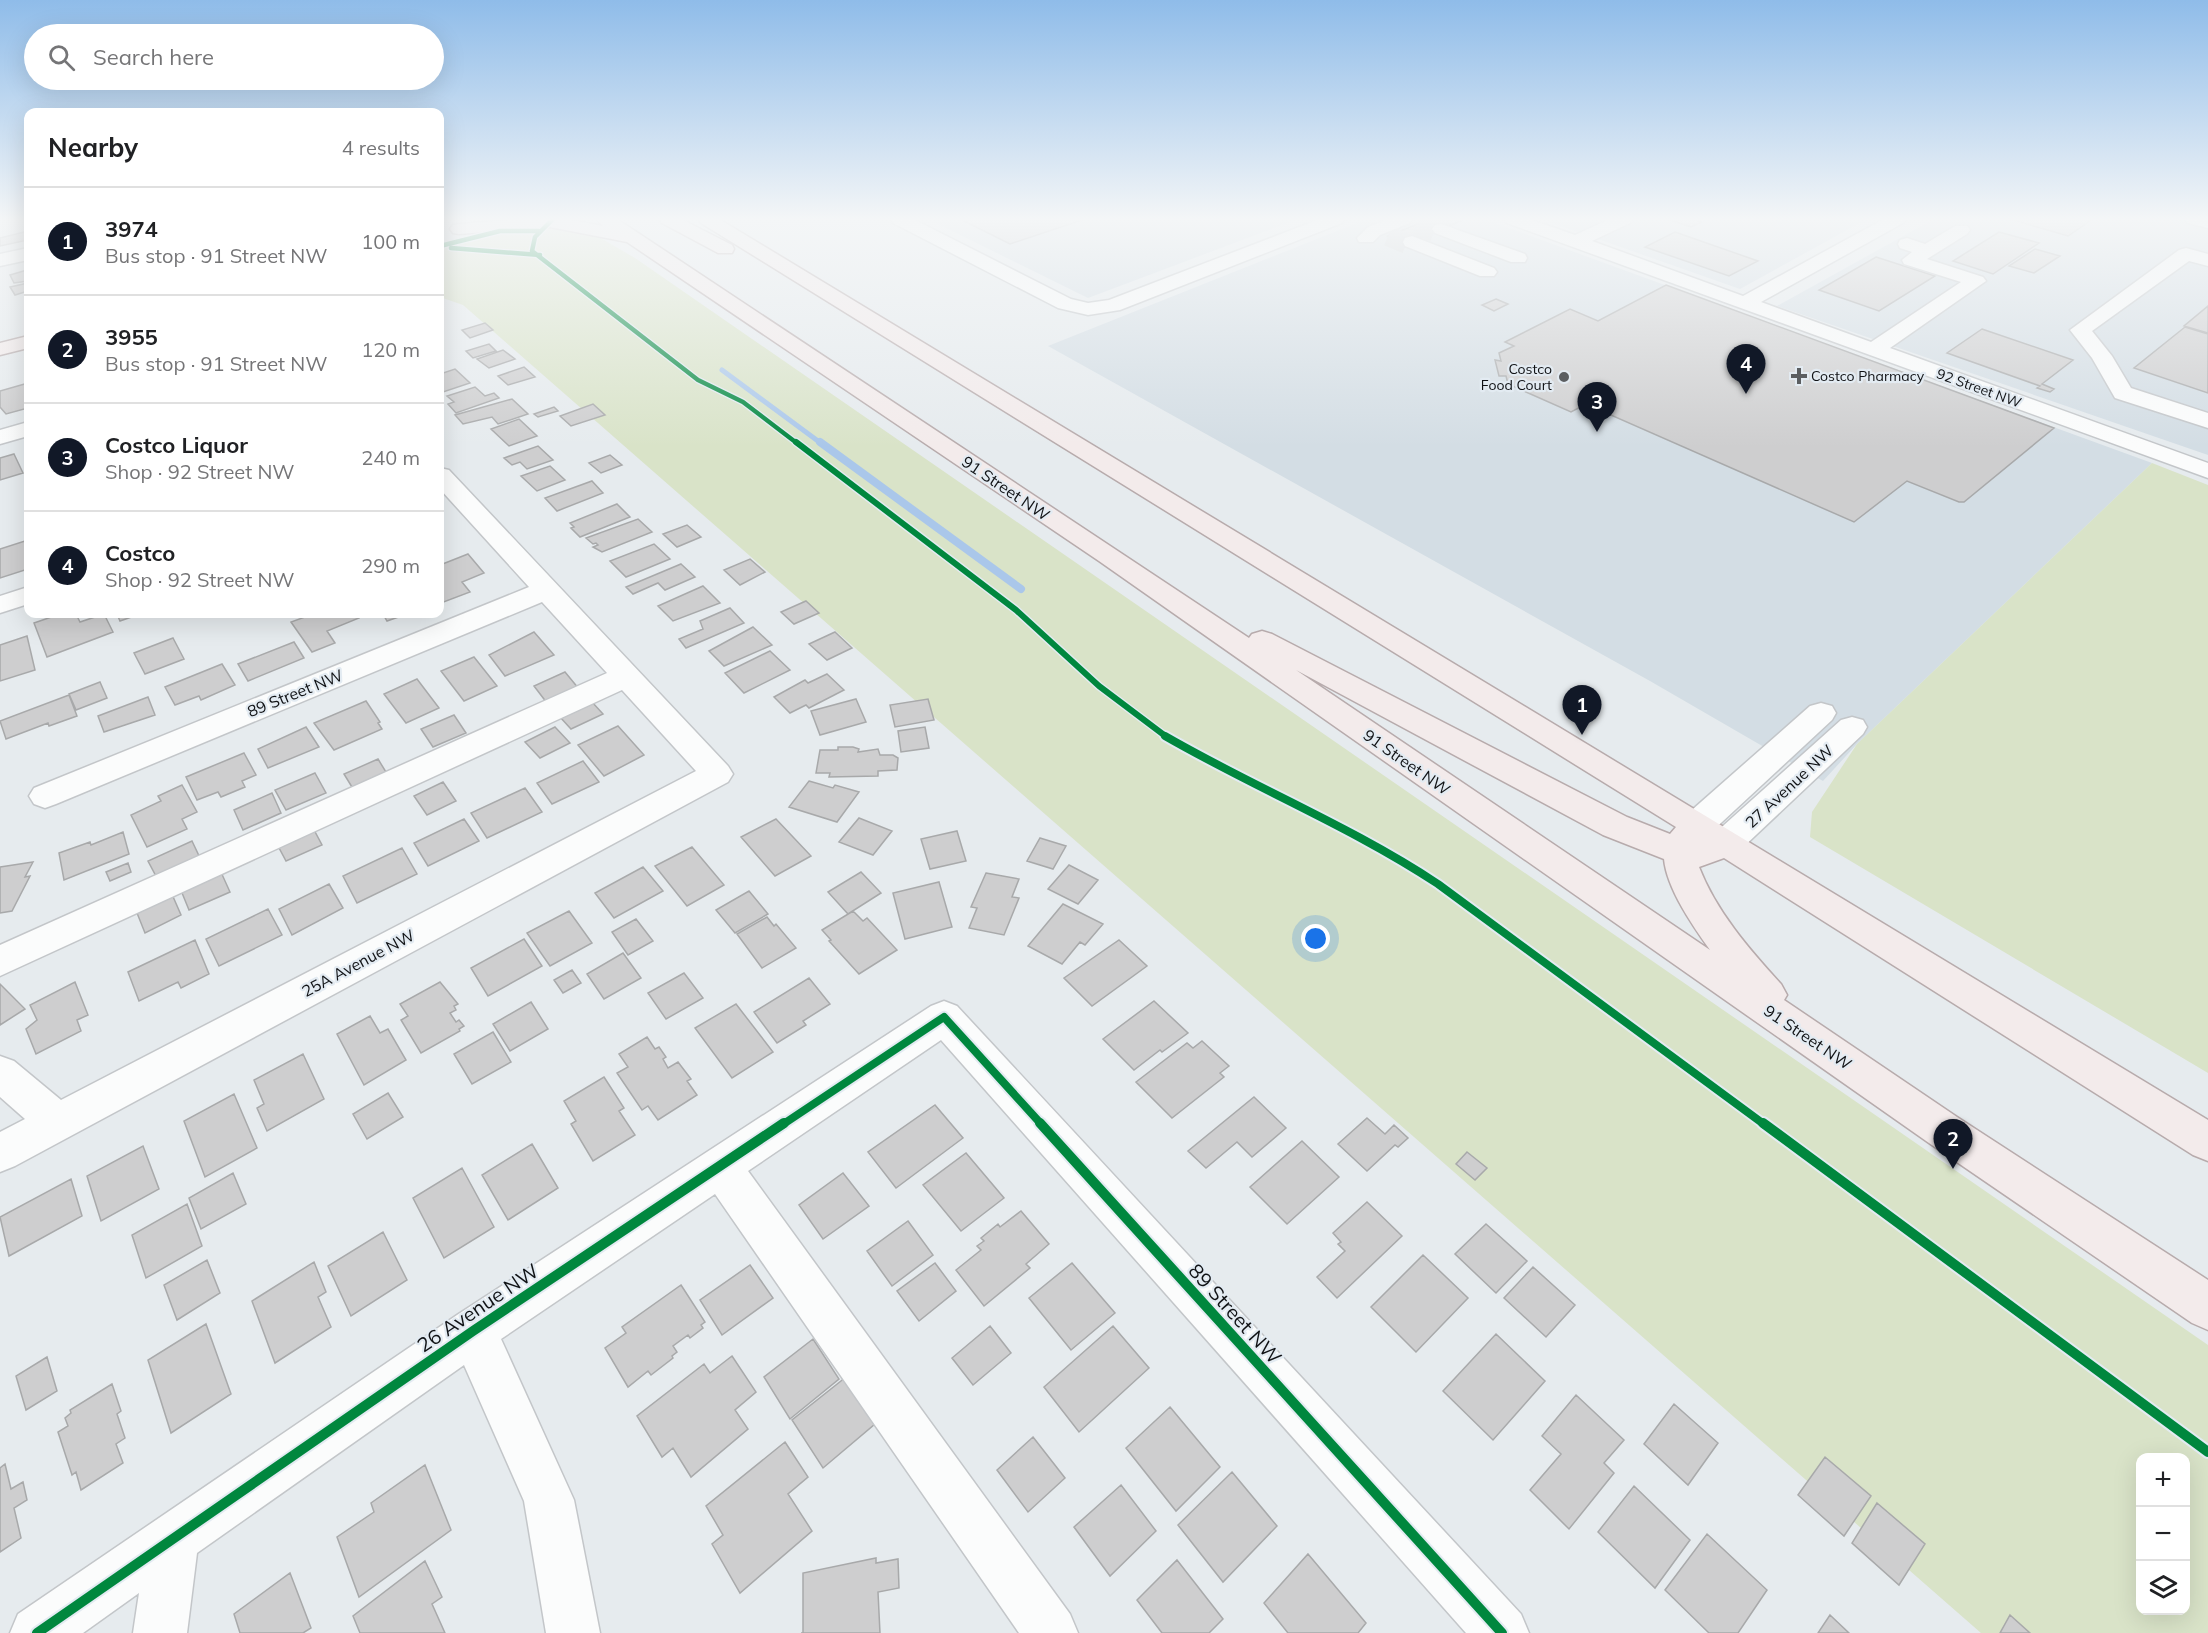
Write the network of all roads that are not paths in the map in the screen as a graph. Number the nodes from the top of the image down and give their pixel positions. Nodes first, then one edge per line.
1 (718, 295) edge
2 (828, 295) edge
3 (831, 295) edge
4 (1048, 295) edge
5 (1141, 295) edge
6 (1723, 295) edge
7 (1759, 295) edge
8 (1956, 295) edge
9 (2129, 295) edge
10 (839, 300) junction
11 (1745, 303) junction
12 (24, 343) edge
13 (0, 349) edge
14 (1873, 350) junction
15 (2123, 393) junction
16 (2208, 421) edge
17 (2086, 426) junction
18 (24, 430) edge
19 (0, 437) edge
20 (2208, 471) edge
21 (444, 479) edge
22 (1108, 555) junction
23 (546, 590) junction
24 (24, 596) edge
25 (0, 605) edge
26 (626, 676) junction
27 (1821, 712) dead end
28 (1852, 727) dead end
29 (45, 796) dead end
30 (1701, 840) junction
31 (0, 961) edge
32 (944, 1017) joint
33 (0, 1073) edge
34 (57, 1122) junction
35 (1943, 1130) junction
36 (2208, 1142) edge
37 (0, 1153) edge
38 (720, 1166) junction
39 (2141, 1260) junction
40 (2208, 1296) edge
41 (2208, 1307) edge
42 (473, 1331) junction
43 (173, 1539) junction
44 (37, 1633) edge
45 (160, 1633) edge
46 (573, 1633) edge
47 (1051, 1633) edge
48 (1502, 1633) edge

1 - 22 main road, 91 Street NW
2 - 10 main road
3 - 10 main road
4 - 5 street
6 - 11 street, 92 Street NW
7 - 11 street
8 - 14 street
9 - 15 street
10 - 30 main road
11 - 14 street, 92 Street NW
12 - 13 main road
14 - 17 street, 92 Street NW
15 - 16 street
15 - 17 street
17 - 20 street, 92 Street NW
18 - 19 street
21 - 23 street
22 - 30 main road
22 - 35 main road, 91 Street NW
23 - 26 street
23 - 29 street, 89 Street NW
24 - 25 street
26 - 31 street
26 - 34 street, 25A Avenue NW
27 - 30 street, 27 Avenue NW
28 - 30 street, 27 Avenue NW
30 - 35 main road
30 - 36 main road
32 - 38 street, 26 Avenue NW
32 - 48 street, 89 Street NW
33 - 34 street
34 - 37 street, 25A Avenue NW
35 - 39 main road, 91 Street NW
38 - 42 street, 26 Avenue NW
38 - 47 street
39 - 40 main road
39 - 41 main road, 91 Street NW
42 - 43 street, 26 Avenue NW
42 - 46 street, 26 Avenue NW
43 - 44 street, 26 Avenue NW
43 - 45 street

